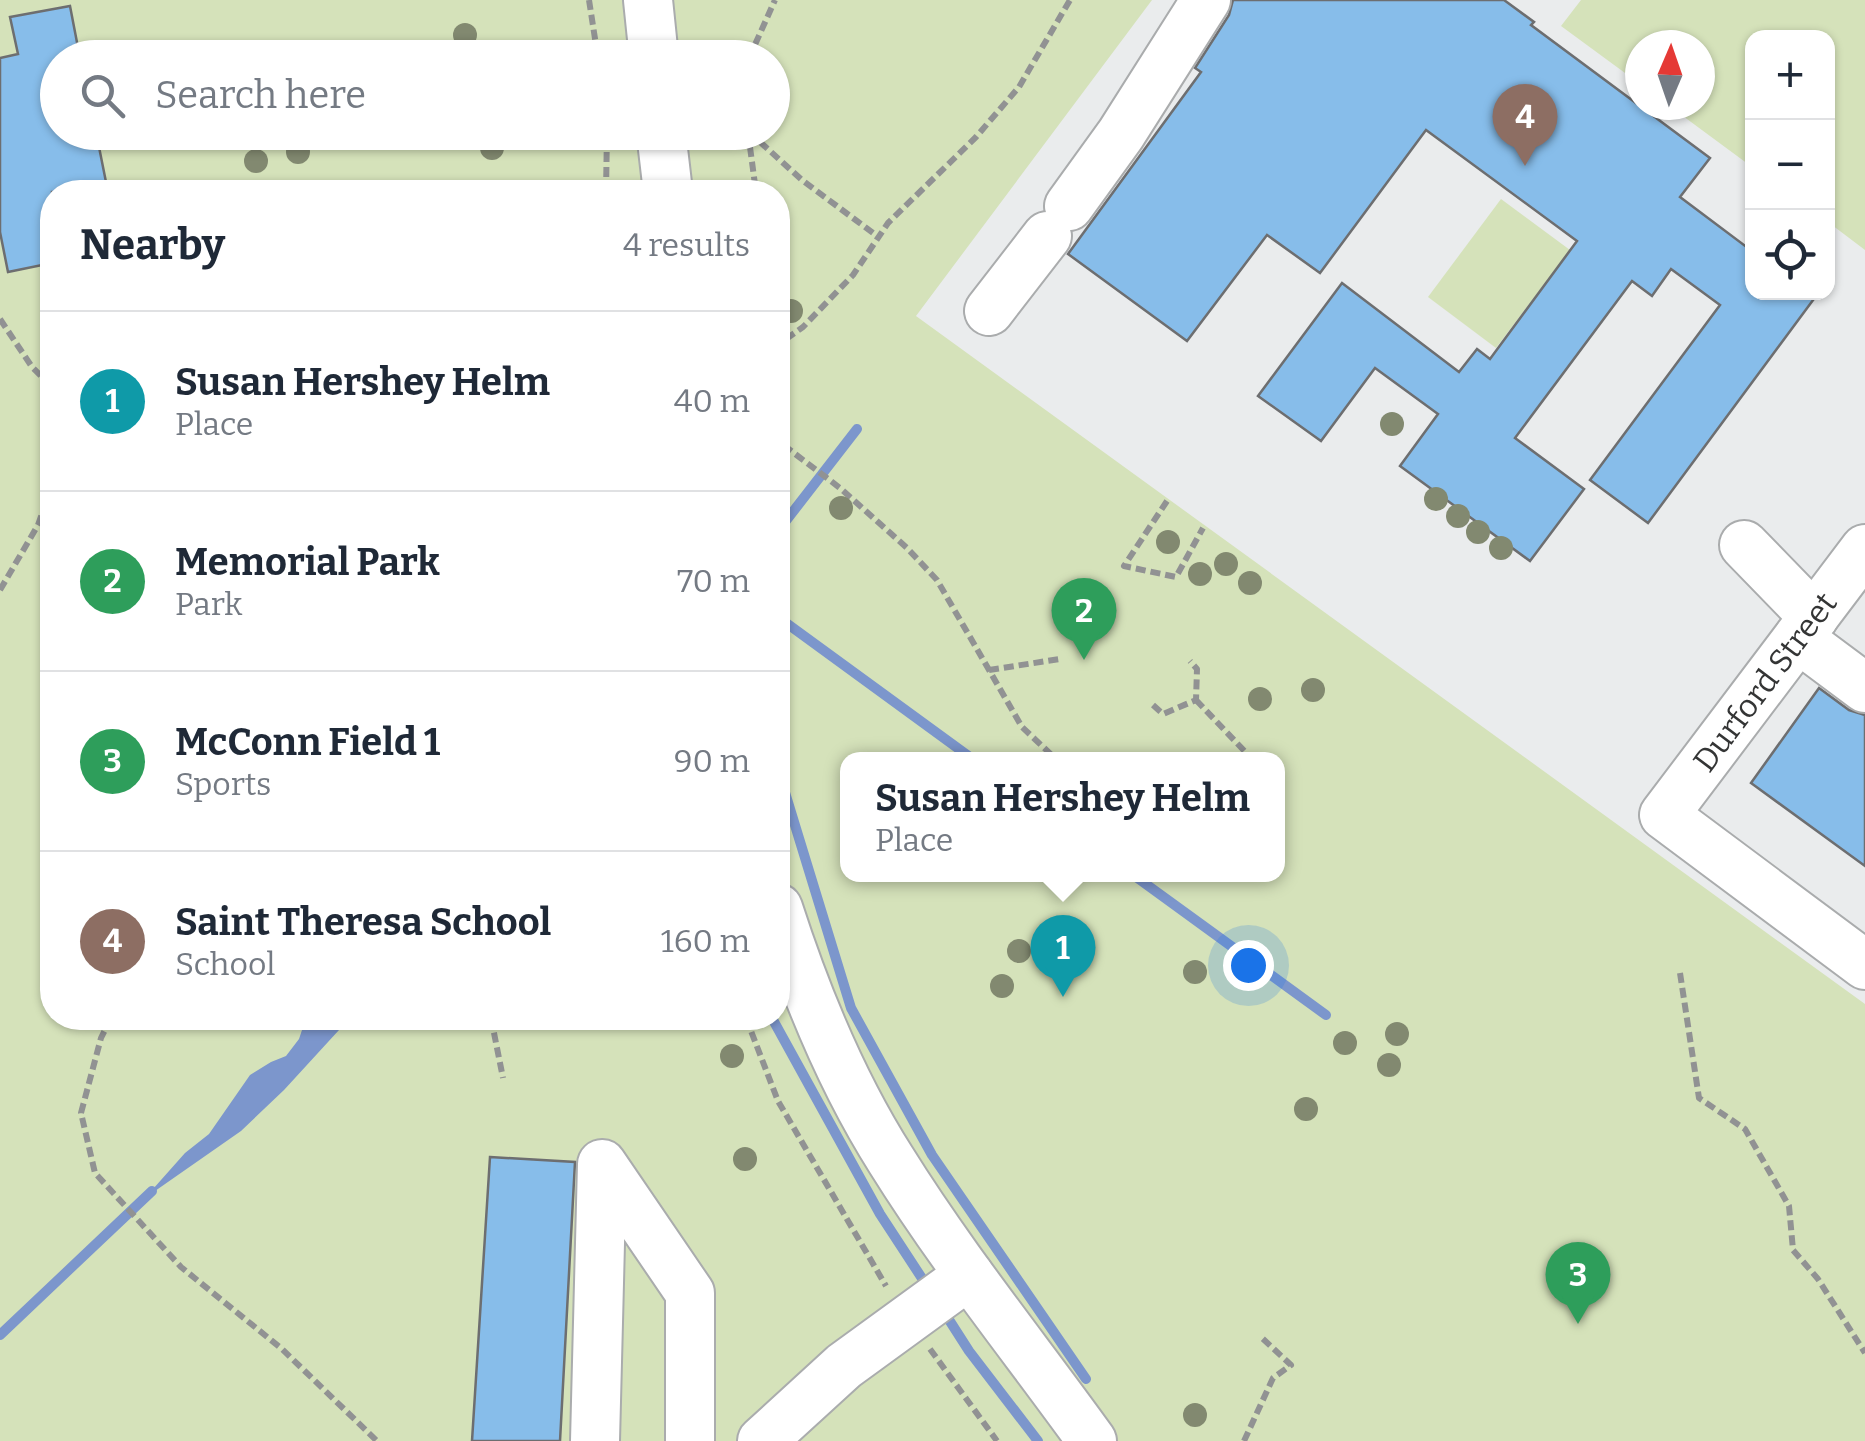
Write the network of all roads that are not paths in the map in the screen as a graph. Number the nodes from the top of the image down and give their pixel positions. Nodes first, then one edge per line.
1 (648, 0) edge
2 (1206, 0) edge
3 (652, 40) edge
4 (663, 150) edge
5 (667, 180) edge
6 (989, 310) dead end
7 (1744, 545) dead end
8 (1865, 549) edge
9 (1806, 627) junction
10 (1865, 688) edge
11 (790, 945) edge
12 (1865, 965) edge
13 (969, 1275) junction
14 (595, 1441) edge
15 (690, 1441) edge
16 (762, 1441) edge
17 (1092, 1441) edge

1 - 3 street
2 - 6 street
4 - 5 street
7 - 9 street
8 - 9 street, Durford Street
9 - 10 street
9 - 12 street, Durford Street
11 - 13 street
13 - 16 street
13 - 17 street
14 - 15 street

